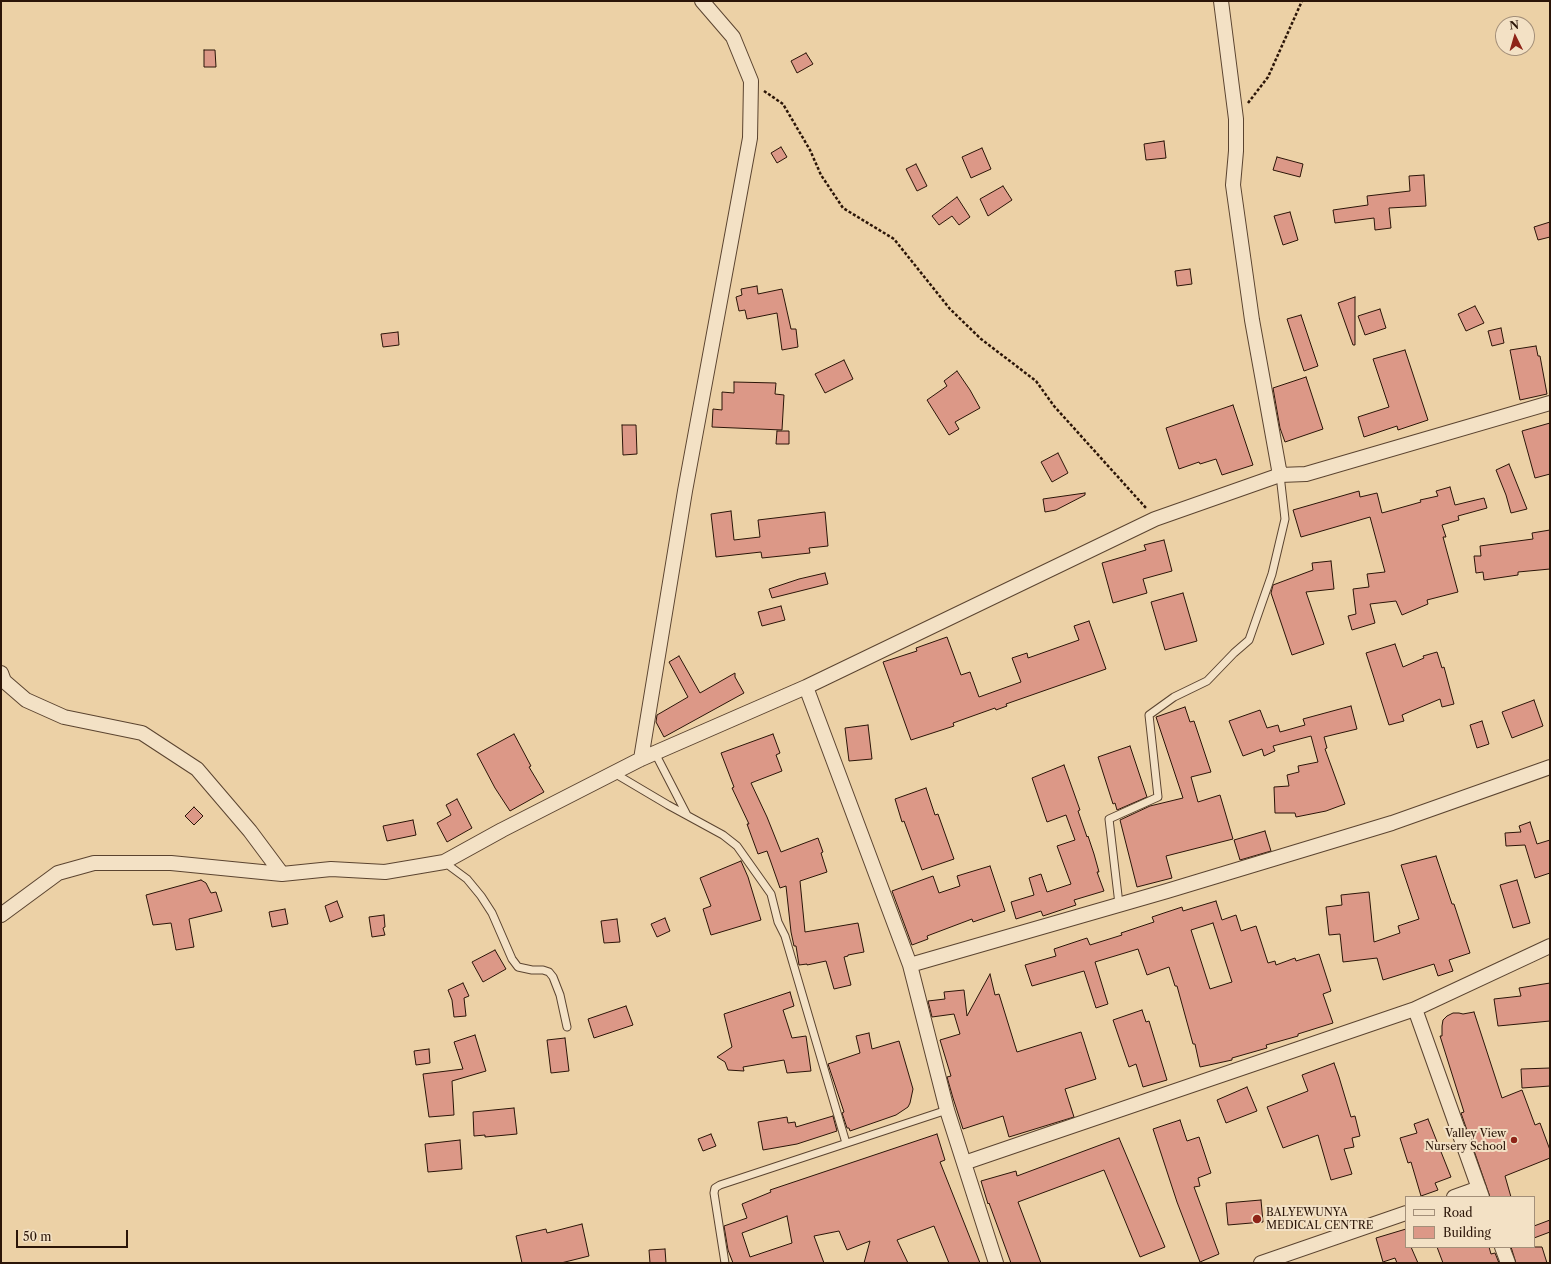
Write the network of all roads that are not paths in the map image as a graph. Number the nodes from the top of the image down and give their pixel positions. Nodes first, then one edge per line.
1 (702, 1) edge
2 (1221, 1) edge
3 (1550, 403) edge
4 (1280, 475) junction
5 (1, 673) edge
6 (806, 687) junction
7 (655, 753) junction
8 (641, 759) junction
9 (1550, 767) edge
10 (614, 773) junction
11 (687, 815) junction
12 (444, 862) junction
13 (282, 874) junction
14 (1119, 904) junction
15 (1, 915) edge
16 (1550, 946) edge
17 (910, 965) junction
18 (1415, 1009) junction
19 (568, 1027) dead end
20 (947, 1110) junction
21 (846, 1143) junction
22 (964, 1163) junction
23 (1481, 1193) edge
24 (1461, 1196) edge
25 (1405, 1213) edge
26 (1502, 1248) edge
27 (725, 1263) edge
28 (996, 1263) edge
29 (1261, 1263) edge
30 (1508, 1263) edge

1 - 8 street
2 - 4 street
3 - 4 street
4 - 6 street
4 - 14 lane
5 - 13 street
6 - 7 street
6 - 17 street
7 - 8 street
7 - 11 lane
8 - 10 street
9 - 14 street
10 - 11 lane
10 - 12 street
11 - 21 lane
12 - 13 street
12 - 19 lane
13 - 15 street
14 - 17 street
16 - 18 street
17 - 20 street
18 - 22 street
18 - 23 street
20 - 21 lane
20 - 22 street
21 - 27 lane
22 - 28 street
23 - 24 street
25 - 29 street
26 - 30 street

